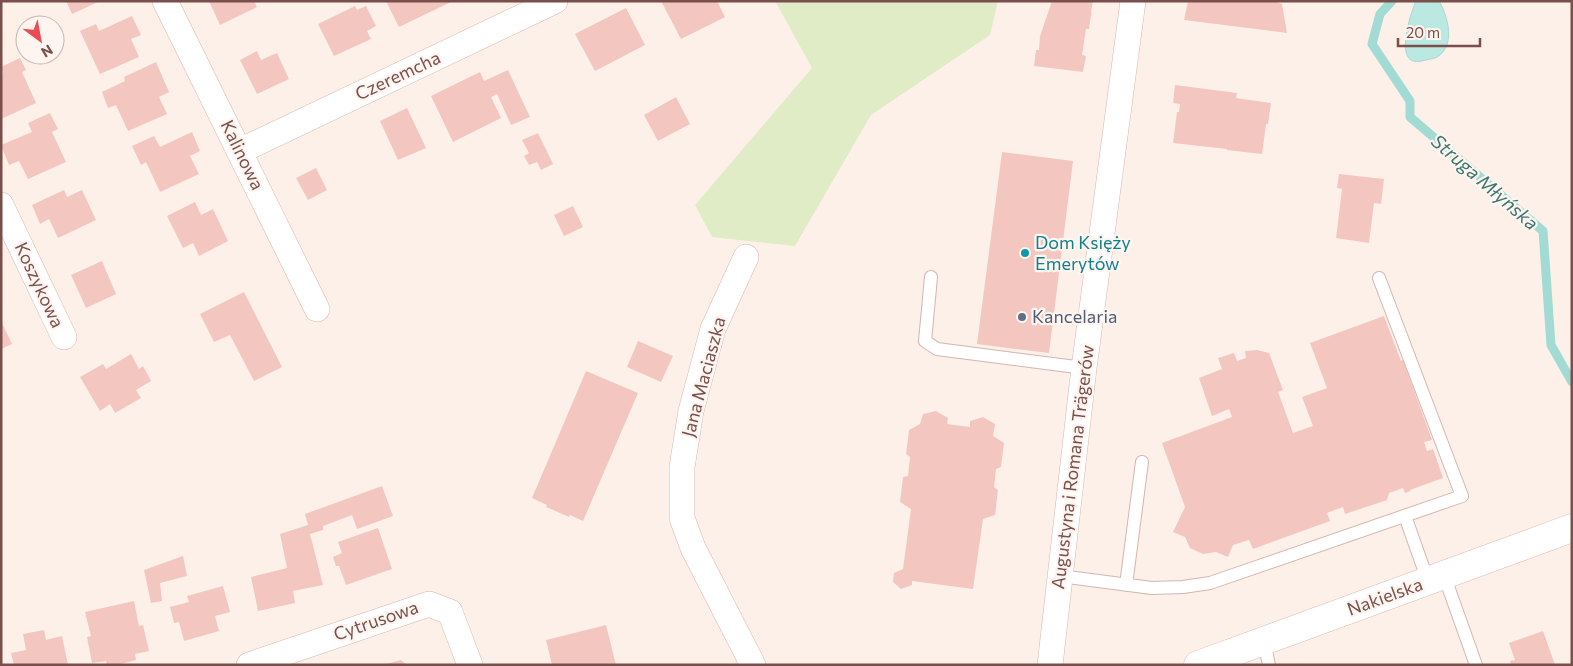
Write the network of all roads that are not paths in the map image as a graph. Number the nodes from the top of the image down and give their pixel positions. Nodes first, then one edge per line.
1 (165, 1) edge
2 (555, 1) edge
3 (1133, 1) edge
4 (240, 151) junction
5 (1, 205) edge
6 (746, 257) dead end
7 (931, 277) dead end
8 (1380, 278) dead end
9 (317, 309) dead end
10 (64, 337) dead end
11 (1084, 368) junction
12 (1142, 462) dead end
13 (1405, 516) junction
14 (1572, 528) edge
15 (1060, 576) junction
16 (1436, 578) junction
17 (1126, 585) junction
18 (1266, 653) edge
19 (249, 665) edge
20 (470, 665) edge
21 (753, 665) edge
22 (1050, 665) edge
23 (1198, 665) edge
24 (1476, 665) edge

1 - 4 street, Kalinowa
2 - 4 street, Czeremcha
3 - 11 street, Augustyna i Romana Trägerów
4 - 9 street, Kalinowa
5 - 10 street, Koszykowa
6 - 21 street, Jana Maciaszka
7 - 11 lane
8 - 13 lane
11 - 15 street, Augustyna i Romana Trägerów
12 - 17 lane
13 - 16 lane
13 - 17 lane
14 - 16 main road, Nakielska
15 - 17 lane
15 - 22 street, Augustyna i Romana Trägerów
16 - 18 main road, Nakielska
16 - 24 lane
18 - 23 main road, Nakielska
19 - 20 street, Cytrusowa

